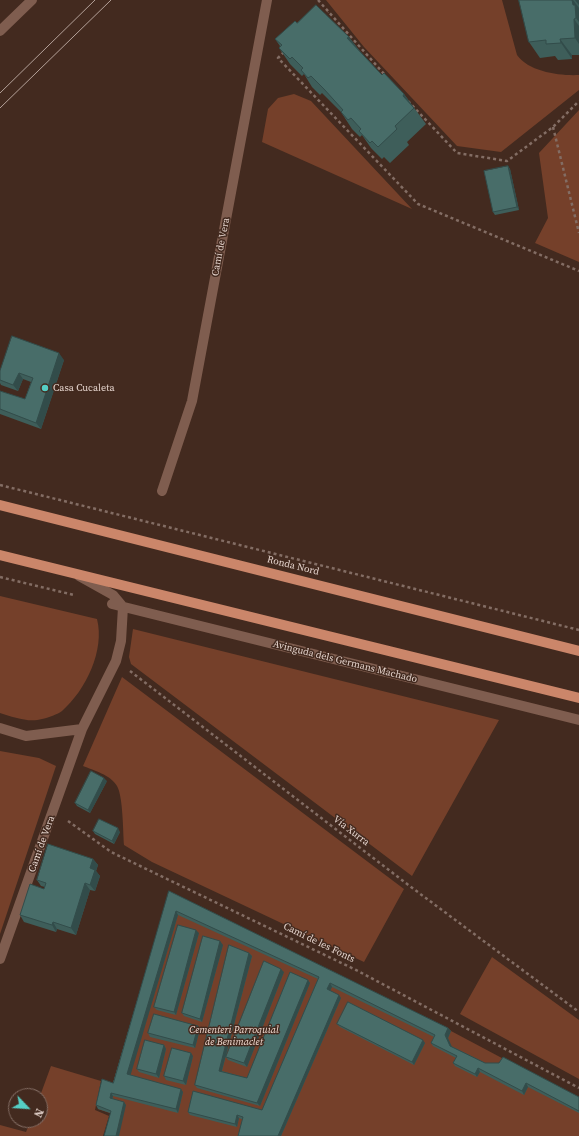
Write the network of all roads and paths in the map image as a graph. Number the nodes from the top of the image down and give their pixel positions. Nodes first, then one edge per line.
1 (32, 0) edge
2 (267, 0) edge
3 (318, 0) edge
4 (328, 11) junction
5 (317, 22) edge
6 (0, 31) edge
7 (289, 47) edge
8 (386, 77) edge
9 (403, 95) edge
10 (579, 101) edge
11 (553, 127) junction
12 (579, 234) edge
13 (579, 272) edge
14 (0, 485) edge
15 (162, 491) dead end
16 (0, 505) edge
17 (0, 555) edge
18 (74, 574) junction
19 (0, 577) edge
20 (82, 596) dead end
21 (112, 604) dead end
22 (123, 607) junction
23 (579, 630) edge
24 (579, 651) edge
25 (116, 661) junction
26 (579, 698) edge
27 (579, 720) edge
28 (0, 728) edge
29 (82, 729) junction
30 (54, 811) junction
31 (0, 959) edge
32 (579, 1012) edge
33 (579, 1088) edge

1 - 6 street
2 - 15 street, Camí de Vera
3 - 4 path
4 - 5 path
4 - 8 path
7 - 13 path
9 - 11 path
10 - 11 path
11 - 12 path
14 - 23 path
16 - 24 main road, Ronda Nord
17 - 18 main road
18 - 22 street
18 - 26 main road
19 - 20 path
21 - 22 street, Avinguda dels Germans Machado
22 - 25 street, Camí de Vera
22 - 27 street, Avinguda dels Germans Machado
25 - 29 street, Camí de Vera
25 - 32 path, Vía Xurra
28 - 29 street
29 - 30 street, Camí de Vera
30 - 31 street, Camí de Vera
30 - 33 path, Camí de les Fonts

